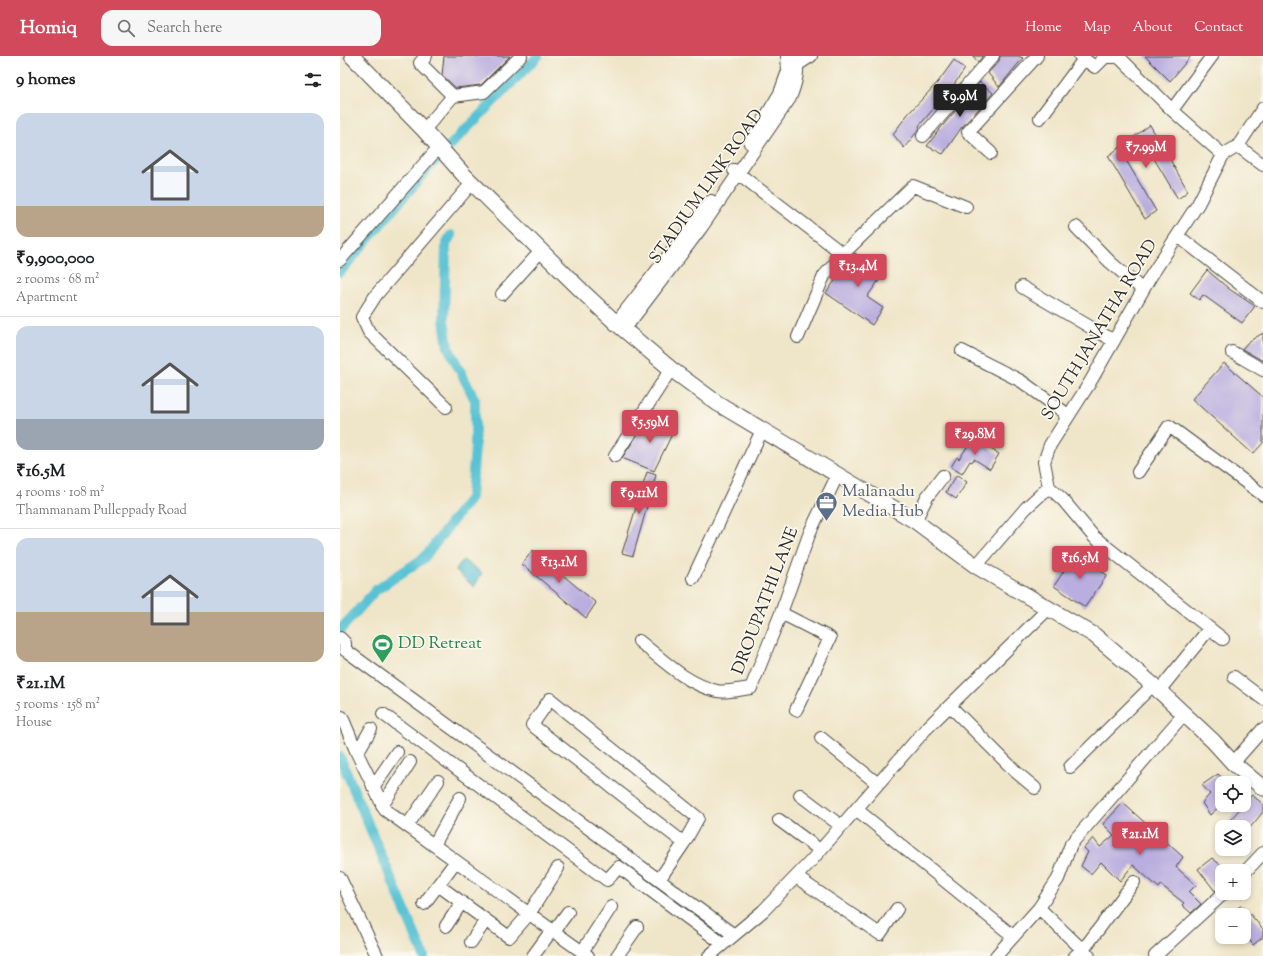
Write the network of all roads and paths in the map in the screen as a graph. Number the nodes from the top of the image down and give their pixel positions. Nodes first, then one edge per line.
1 (352, 56) edge
2 (426, 56) edge
3 (521, 56) edge
4 (787, 56) edge
5 (811, 56) edge
6 (993, 56) edge
7 (1037, 56) edge
8 (1212, 56) edge
9 (1082, 57) edge
10 (1124, 58) edge
11 (797, 60) edge
12 (453, 96) junction
13 (1263, 108) edge
14 (1172, 110) junction
15 (1040, 118) dead end
16 (426, 132) junction
17 (923, 136) dead end
18 (1238, 146) junction
19 (439, 147) junction
20 (991, 153) dead end
21 (1223, 156) junction
22 (1263, 165) edge
23 (736, 172) junction
24 (468, 179) junction
25 (966, 207) dead end
26 (1076, 226) dead end
27 (1178, 236) junction
28 (541, 251) junction
29 (843, 254) junction
30 (340, 260) edge
31 (1022, 287) dead end
32 (1143, 290) junction
33 (502, 294) dead end
34 (1263, 302) edge
35 (620, 327) junction
36 (798, 337) dead end
37 (1114, 341) junction
38 (962, 351) dead end
39 (1232, 352) dead end
40 (671, 369) junction
41 (1263, 370) edge
42 (446, 407) dead end
43 (1066, 419) junction
44 (762, 430) junction
45 (615, 456) dead end
46 (1138, 472) dead end
47 (837, 476) junction
48 (943, 476) dead end
49 (1049, 487) junction
50 (1263, 495) edge
51 (915, 521) junction
52 (976, 566) junction
53 (693, 578) dead end
54 (1049, 608) junction
55 (781, 613) junction
56 (1210, 629) junction
57 (340, 639) edge
58 (1223, 639) dead end
59 (639, 641) dead end
60 (1234, 677) dead end
61 (1155, 688) junction
62 (1263, 699) edge
63 (950, 706) junction
64 (796, 710) dead end
65 (383, 714) dead end
66 (1184, 714) junction
67 (342, 717) dead end
68 (371, 729) dead end
69 (1263, 729) edge
70 (821, 738) dead end
71 (397, 752) dead end
72 (357, 753) junction
73 (410, 762) dead end
74 (1233, 763) junction
75 (1070, 767) dead end
76 (438, 781) dead end
77 (878, 784) junction
78 (373, 787) junction
79 (1035, 788) dead end
80 (1263, 788) edge
81 (800, 795) dead end
82 (460, 798) dead end
83 (382, 806) junction
84 (856, 809) junction
85 (779, 820) dead end
86 (407, 826) junction
87 (841, 826) junction
88 (684, 843) junction
89 (434, 845) junction
90 (820, 850) junction
91 (1263, 853) edge
92 (456, 861) junction
93 (1251, 866) edge
94 (558, 868) dead end
95 (796, 877) junction
96 (340, 878) edge
97 (659, 880) junction
98 (1134, 882) dead end
99 (438, 885) junction
100 (1216, 900) edge
101 (462, 902) junction
102 (424, 904) dead end
103 (611, 907) dead end
104 (1039, 908) junction
105 (897, 909) dead end
106 (568, 912) dead end
107 (529, 914) junction
108 (486, 920) junction
109 (446, 926) dead end
110 (637, 927) dead end
111 (553, 931) junction
112 (734, 935) junction
113 (1013, 936) junction
114 (471, 942) dead end
115 (723, 944) junction
116 (579, 953) edge
117 (1082, 954) edge
118 (713, 955) edge
119 (377, 956) edge
120 (533, 956) edge
121 (617, 956) edge
122 (996, 956) edge
123 (1155, 956) edge

1 - 16 main road
2 - 12 street
3 - 12 street
4 - 23 street, STADIUM LINK ROAD
5 - 11 street
6 - 17 street
7 - 20 street
8 - 14 street
9 - 10 street
9 - 15 street
10 - 14 street
11 - 23 street, STADIUM LINK ROAD
12 - 16 street
13 - 18 street, SOUTH JANATHA ROAD
14 - 21 street
16 - 19 main road
16 - 24 main road
18 - 21 street, SOUTH JANATHA ROAD
18 - 22 street
19 - 24 main road
19 - 30 street
21 - 27 street, SOUTH JANATHA ROAD
23 - 29 street
23 - 35 street, STADIUM LINK ROAD
24 - 28 main road
24 - 42 street
25 - 29 street
26 - 32 street
27 - 32 street, SOUTH JANATHA ROAD
27 - 34 street
28 - 33 street
28 - 35 main road
29 - 36 street
31 - 37 street
32 - 37 street, SOUTH JANATHA ROAD
35 - 40 main road
37 - 43 street, SOUTH JANATHA ROAD
38 - 43 street
39 - 41 street
40 - 44 main road
40 - 45 street
43 - 49 street, SOUTH JANATHA ROAD
44 - 47 main road
44 - 53 street
46 - 50 street
47 - 51 main road
47 - 55 street, DROUPATHI LANE
48 - 51 street
49 - 52 street
49 - 56 street
51 - 52 main road
52 - 54 main road
54 - 61 main road
54 - 63 street
55 - 59 street, DROUPATHI LANE
55 - 64 street
56 - 58 street
56 - 61 street
57 - 97 street
60 - 62 street
61 - 66 main road
61 - 75 street
63 - 77 street
63 - 79 street
65 - 115 street
66 - 74 main road
66 - 104 street
67 - 72 street
68 - 72 street
69 - 74 street
70 - 77 street
71 - 78 street
72 - 78 street
73 - 83 street
74 - 80 main road
76 - 86 street
77 - 84 street
78 - 83 street
81 - 87 street
82 - 89 street
83 - 86 street
84 - 87 street
84 - 113 street
85 - 90 street
86 - 89 street
87 - 90 street
88 - 88 street
88 - 97 street
89 - 92 street
90 - 95 street
91 - 93 street
92 - 99 street
92 - 107 street
94 - 107 street
95 - 105 street
95 - 112 street
96 - 119 street
97 - 112 street
98 - 117 street
99 - 101 street
99 - 102 street
100 - 123 street
101 - 108 street
101 - 109 street
103 - 116 street
104 - 113 street
104 - 117 street
106 - 111 street
107 - 108 street
107 - 111 street
108 - 114 street
110 - 121 street
111 - 116 street
111 - 120 street
112 - 115 street
113 - 122 street
115 - 118 street

